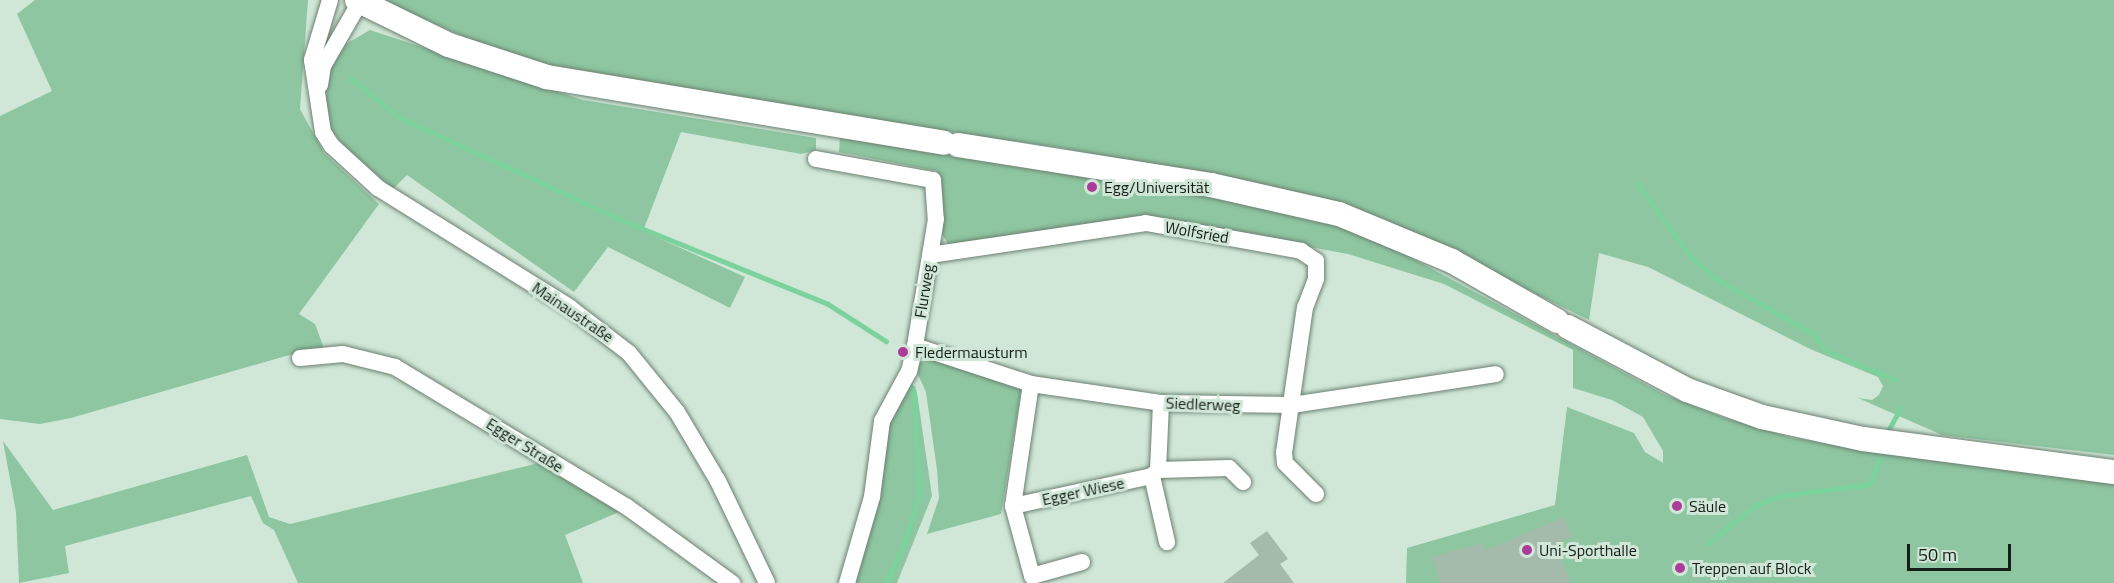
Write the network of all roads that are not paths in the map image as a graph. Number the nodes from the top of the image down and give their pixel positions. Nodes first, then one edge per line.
1 (330, 0) edge
2 (359, 1) edge
3 (317, 104) junction
4 (816, 159) dead end
5 (930, 255) junction
6 (915, 346) junction
7 (300, 357) dead end
8 (1496, 374) dead end
9 (1032, 384) junction
10 (1161, 403) junction
11 (1292, 405) junction
12 (2114, 472) edge
13 (1155, 473) junction
14 (1243, 482) dead end
15 (1316, 494) dead end
16 (1014, 506) junction
17 (1167, 542) dead end
18 (1082, 562) dead end
19 (732, 583) edge
20 (767, 583) edge
21 (847, 583) edge

1 - 3 street, Mainaustraße
2 - 3 street, Mainaustraße
2 - 12 main road
3 - 20 street, Mainaustraße
4 - 5 street, Flurweg
5 - 6 street, Flurweg
5 - 11 street, Wolfsried
6 - 9 street, Siedlerweg
6 - 21 street, Flurweg
7 - 19 street, Egger Straße
8 - 11 street, Siedlerweg
9 - 10 street, Siedlerweg
9 - 16 street, Egger Wiese
10 - 11 street, Siedlerweg
10 - 13 street
11 - 15 street
13 - 14 street, Egger Wiese
13 - 16 street, Egger Wiese
13 - 17 street
16 - 18 street, Egger Wiese

